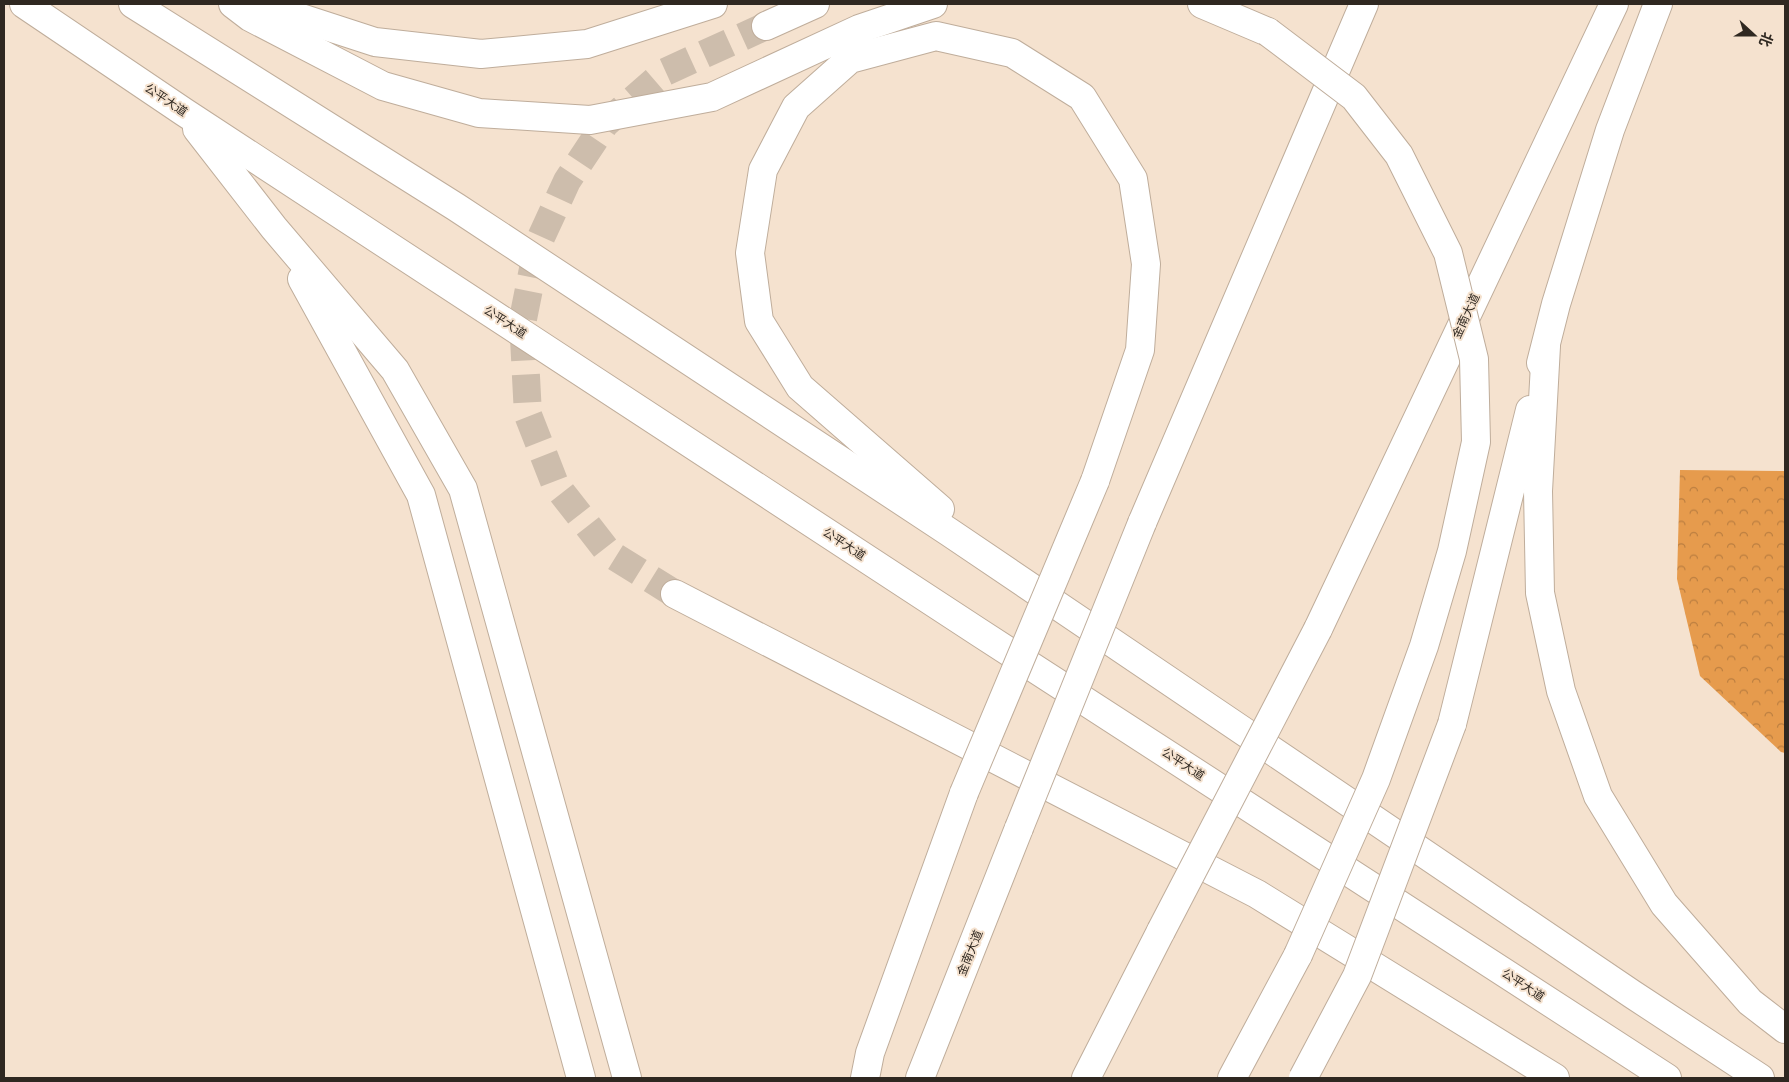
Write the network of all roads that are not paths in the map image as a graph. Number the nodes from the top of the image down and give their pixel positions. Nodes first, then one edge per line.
1 (24, 4) edge
2 (133, 4) edge
3 (232, 4) edge
4 (270, 4) edge
5 (712, 4) edge
6 (815, 4) edge
7 (933, 4) edge
8 (1202, 4) edge
9 (1364, 4) edge
10 (1614, 4) edge
11 (1658, 4) edge
12 (766, 26) tunnel mouth
13 (184, 112) junction
14 (274, 228) junction
15 (1546, 346) junction
16 (1028, 585) junction
17 (675, 594) tunnel mouth
18 (1785, 1029) edge
19 (581, 1078) edge
20 (627, 1078) edge
21 (865, 1078) edge
22 (920, 1078) edge
23 (1086, 1078) edge
24 (1232, 1078) edge
25 (1303, 1078) edge
26 (1555, 1078) edge
27 (1667, 1078) edge
28 (1760, 1078) edge

1 - 13 main road, 公平大道
2 - 16 main road
3 - 7 main road
4 - 5 main road
6 - 12 main road
8 - 24 main road, bridge
9 - 22 main road, 金南大道, bridge
10 - 23 main road, 金南大道, bridge
11 - 15 main road
13 - 14 main road
13 - 27 main road, 公平大道
14 - 19 main road
14 - 20 main road
15 - 18 main road
15 - 25 main road, bridge
16 - 21 main road, bridge
16 - 28 main road
17 - 26 main road

